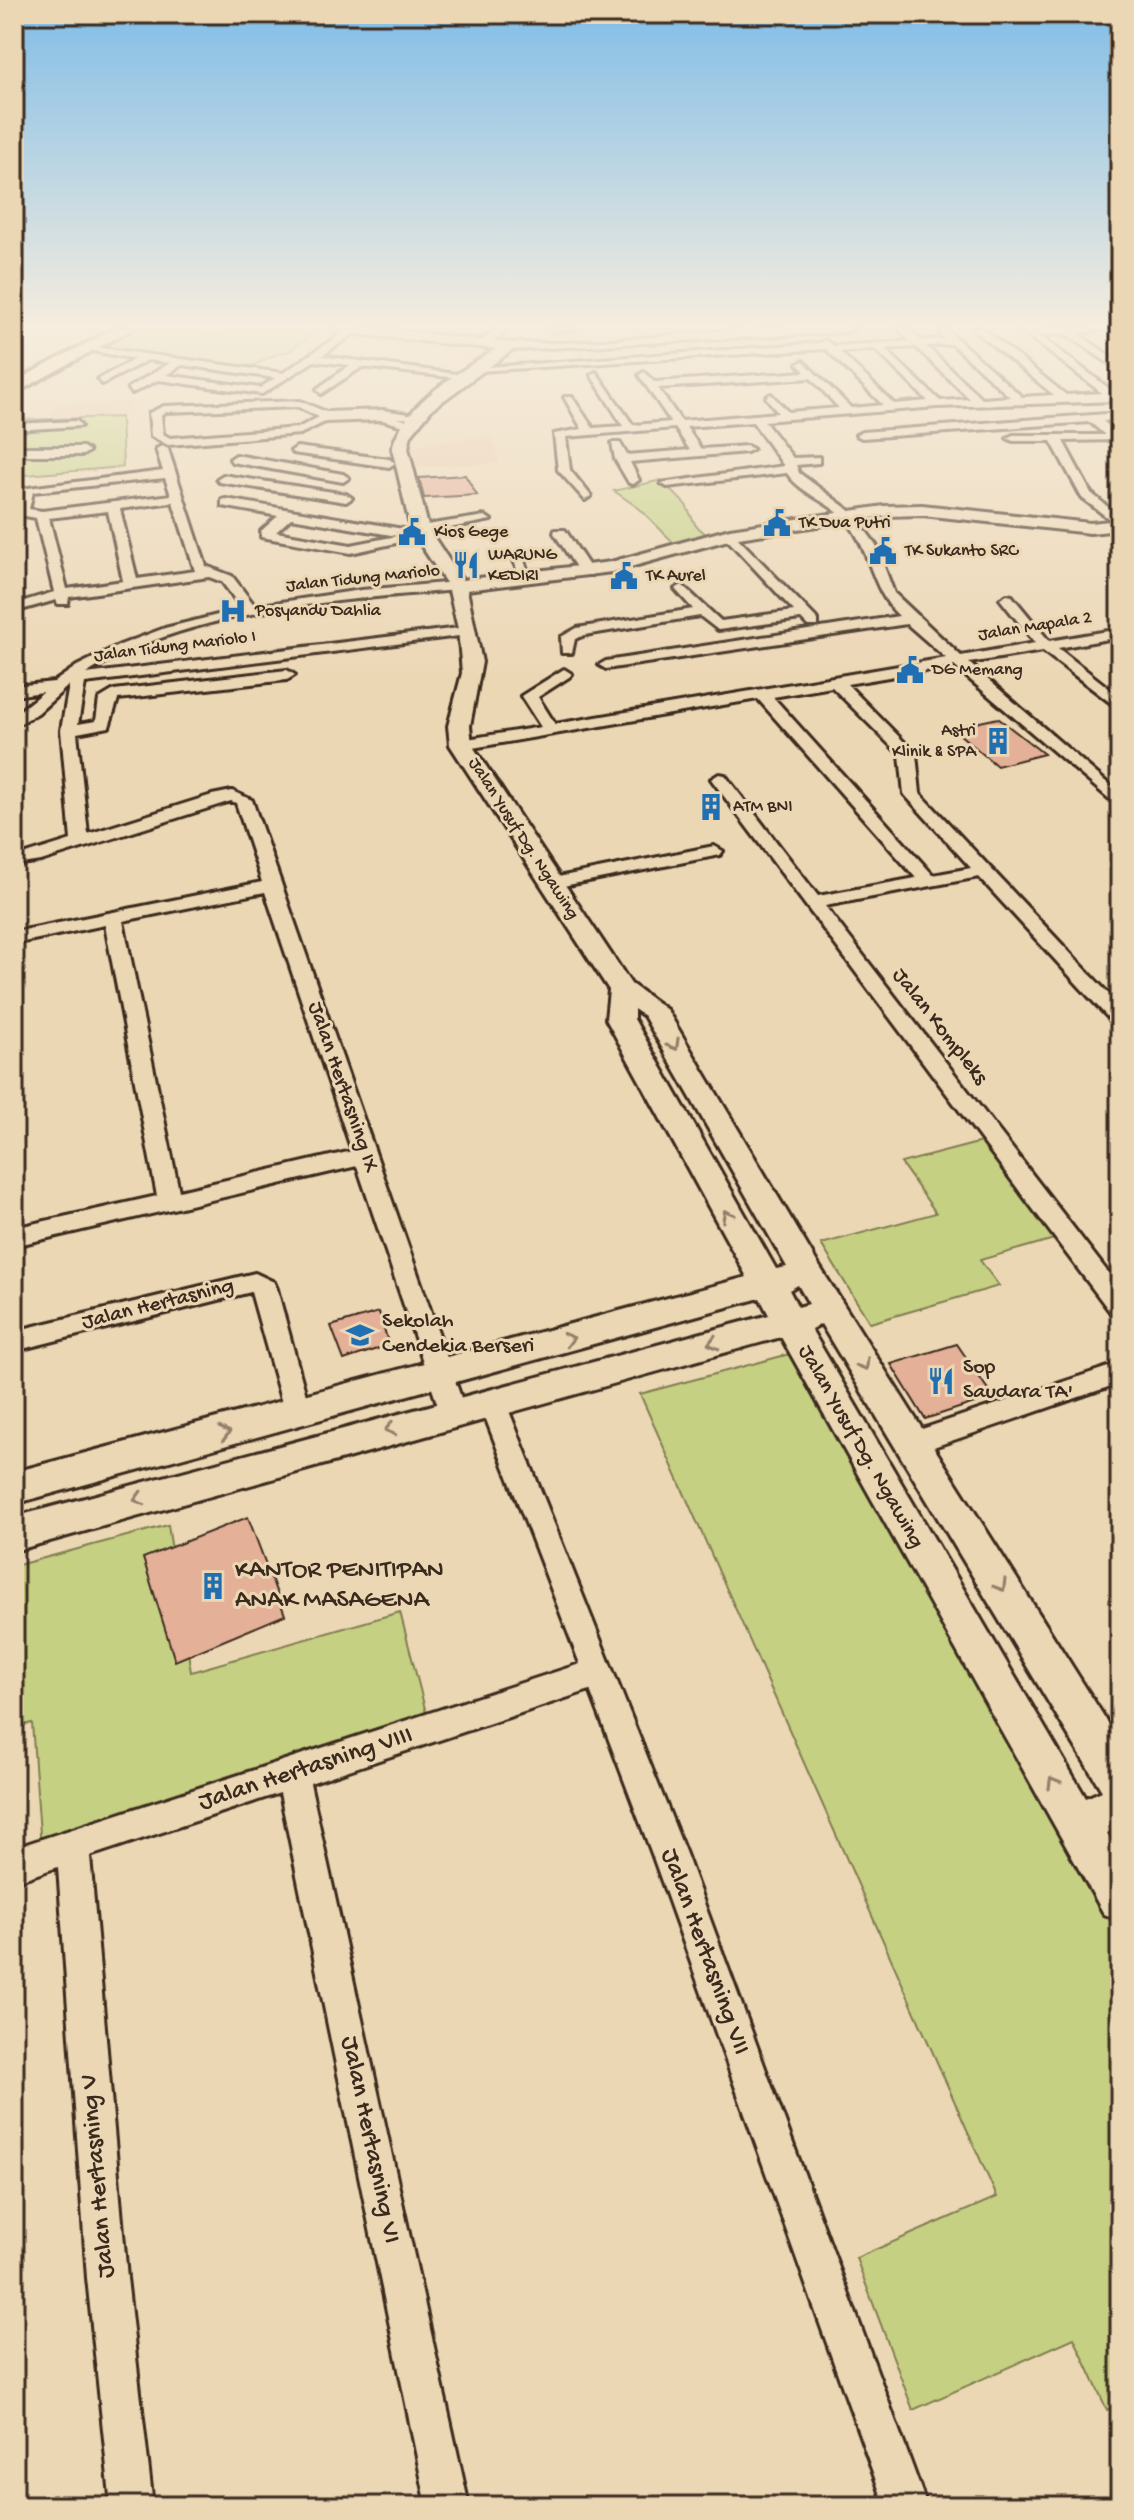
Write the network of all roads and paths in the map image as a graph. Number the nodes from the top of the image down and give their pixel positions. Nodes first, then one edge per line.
1 (400, 446) edge
2 (561, 446) edge
3 (617, 446) edge
4 (693, 446) edge
5 (778, 446) edge
6 (1059, 446) edge
7 (162, 449) dead end
8 (747, 449) dead end
9 (14, 451) edge
10 (83, 451) dead end
11 (297, 451) dead end
12 (697, 452) junction
13 (342, 456) junction
14 (236, 459) dead end
15 (621, 459) junction
16 (815, 460) dead end
17 (389, 463) dead end
18 (788, 466) junction
19 (169, 474) junction
20 (343, 478) junction
21 (223, 479) dead end
22 (633, 480) dead end
23 (667, 483) dead end
24 (585, 496) dead end
25 (178, 498) junction
26 (346, 498) junction
27 (226, 503) dead end
28 (113, 506) junction
29 (18, 511) edge
30 (289, 513) junction
31 (42, 515) junction
32 (849, 516) junction
33 (485, 520) dead end
34 (348, 523) junction
35 (1120, 524) edge
36 (560, 533) dead end
37 (421, 534) junction
38 (730, 534) junction
39 (518, 560) dead end
40 (586, 572) junction
41 (212, 574) junction
42 (526, 579) junction
43 (131, 584) junction
44 (457, 586) junction
45 (682, 589) dead end
46 (61, 591) junction
47 (14, 596) edge
48 (1007, 599) dead end
49 (14, 608) edge
50 (704, 611) junction
51 (252, 612) junction
52 (804, 614) junction
53 (909, 619) junction
54 (718, 626) junction
55 (467, 631) junction
56 (824, 633) junction
57 (1120, 633) edge
58 (1046, 646) junction
59 (736, 647) junction
60 (567, 650) dead end
61 (956, 660) junction
62 (606, 665) dead end
63 (564, 674) dead end
64 (79, 675) junction
65 (287, 675) dead end
66 (835, 681) junction
67 (1120, 683) edge
68 (60, 686) junction
69 (1098, 687) junction
70 (14, 691) edge
71 (761, 693) junction
72 (1120, 705) edge
73 (14, 722) edge
74 (550, 729) junction
75 (69, 730) junction
76 (461, 745) junction
77 (719, 779) dead end
78 (1120, 803) edge
79 (80, 841) junction
80 (714, 851) dead end
81 (16, 861) edge
82 (983, 871) junction
83 (930, 882) junction
84 (553, 883) junction
85 (272, 885) junction
86 (811, 903) junction
87 (113, 918) junction
88 (14, 938) edge
89 (622, 990) junction
90 (1120, 1018) edge
91 (367, 1156) junction
92 (746, 1171) junction
93 (708, 1180) junction
94 (169, 1200) junction
95 (14, 1236) edge
96 (807, 1273) junction
97 (765, 1283) junction
98 (1120, 1306) edge
99 (831, 1310) junction
100 (788, 1322) junction
101 (14, 1341) edge
102 (1120, 1373) edge
103 (440, 1375) junction
104 (492, 1401) junction
105 (453, 1412) junction
106 (298, 1414) junction
107 (913, 1443) junction
108 (14, 1488) edge
109 (14, 1534) edge
110 (597, 1673) junction
111 (292, 1775) junction
112 (1120, 1781) edge
113 (1120, 1806) edge
114 (1077, 1823) junction
115 (73, 1846) junction
116 (14, 1865) edge
117 (1120, 1898) edge
118 (132, 2506) edge
119 (448, 2506) edge
120 (906, 2506) edge

1 - 37 street
2 - 24 street
3 - 15 street
4 - 12 street
5 - 18 street
6 - 35 street
7 - 19 street
8 - 12 street
9 - 10 street
11 - 13 street
12 - 15 street
13 - 17 street
13 - 20 street
14 - 20 street
15 - 22 street
16 - 18 street
18 - 23 street
18 - 32 street
19 - 25 street
19 - 29 street
20 - 26 street
21 - 26 street
25 - 28 street
25 - 41 street
26 - 34 street
27 - 30 street
28 - 31 street
28 - 43 street
29 - 31 street
30 - 34 street
30 - 37 street
31 - 46 street
32 - 35 street
32 - 38 street
32 - 53 street
33 - 37 street
34 - 37 street
36 - 40 street
37 - 44 street
38 - 40 street
38 - 52 street
39 - 42 street
40 - 42 street
41 - 43 street
41 - 46 street
41 - 51 street
42 - 44 street
43 - 46 street
44 - 51 street, Jalan Tidung Mariolo
44 - 55 street, Jalan Yusuf Dg. Ngawing
45 - 50 street
46 - 47 street
46 - 49 street
48 - 58 street
50 - 54 street
50 - 60 street
51 - 64 street, Jalan Tidung Mariolo
52 - 54 street
52 - 56 street
53 - 56 street
53 - 61 street
54 - 59 street
55 - 64 street, Jalan Tidung Mariolo I
55 - 76 street, Jalan Yusuf Dg. Ngawing
56 - 59 street
57 - 58 street, Jalan Mapala 2
58 - 61 street, Jalan Mapala 2
58 - 69 street
59 - 62 street
61 - 66 street, Jalan Mapala 2
61 - 78 street
63 - 74 street
64 - 68 street, Jalan Tidung Mariolo
64 - 75 street
65 - 75 street
66 - 71 street, Jalan Mapala 2
66 - 82 street
67 - 69 street
68 - 70 street
68 - 73 street, Jalan Tidung Mariolo
69 - 72 street
71 - 74 street, Jalan Mapala 2
71 - 83 street
74 - 76 street, Jalan Mapala 2
75 - 79 street
76 - 84 street, Jalan Yusuf Dg. Ngawing
77 - 86 street, Jalan Kompleks
79 - 81 street
79 - 85 street, Jalan Hertasning IX
80 - 84 street
82 - 83 street
82 - 90 street
83 - 86 street
84 - 89 street, Jalan Yusuf Dg. Ngawing
85 - 87 street
85 - 91 street, Jalan Hertasning IX
86 - 98 street, Jalan Kompleks
87 - 88 street
87 - 94 street
89 -> 92 street, Jalan Yusuf Dg. Ngawing
89 - 93 street, Jalan Yusuf Dg. Ngawing
91 - 94 street
91 - 103 street, Jalan Hertasning IX
92 - 93 street
92 - 96 street, Jalan Yusuf Dg. Ngawing
97 -> 93 street, Jalan Yusuf Dg. Ngawing
94 - 95 street
96 - 97 street
96 - 99 street, Jalan Yusuf Dg. Ngawing
97 - 100 street, Jalan Yusuf Dg. Ngawing
103 -> 97 street
99 - 100 street
99 -> 107 street, Jalan Yusuf Dg. Ngawing
100 -> 104 street
114 -> 100 street, Jalan Yusuf Dg. Ngawing
101 - 106 street, Jalan Hertasning
102 - 107 street
103 - 105 street, Jalan Hertasning IX
103 - 106 street
104 - 105 street
104 - 110 street, Jalan Hertasning VII
105 -> 109 street
108 -> 106 street
107 -> 112 street, Jalan Yusuf Dg. Ngawing
110 - 111 street, Jalan Hertasning VIII
110 - 120 street, Jalan Hertasning VII
111 - 115 street, Jalan Hertasning VIII
111 - 119 street, Jalan Hertasning VI
113 - 114 street
114 - 117 street, Jalan Yusuf Dg. Ngawing
115 - 116 street, Jalan Hertasning VIII
115 - 118 street, Jalan Hertasning V

